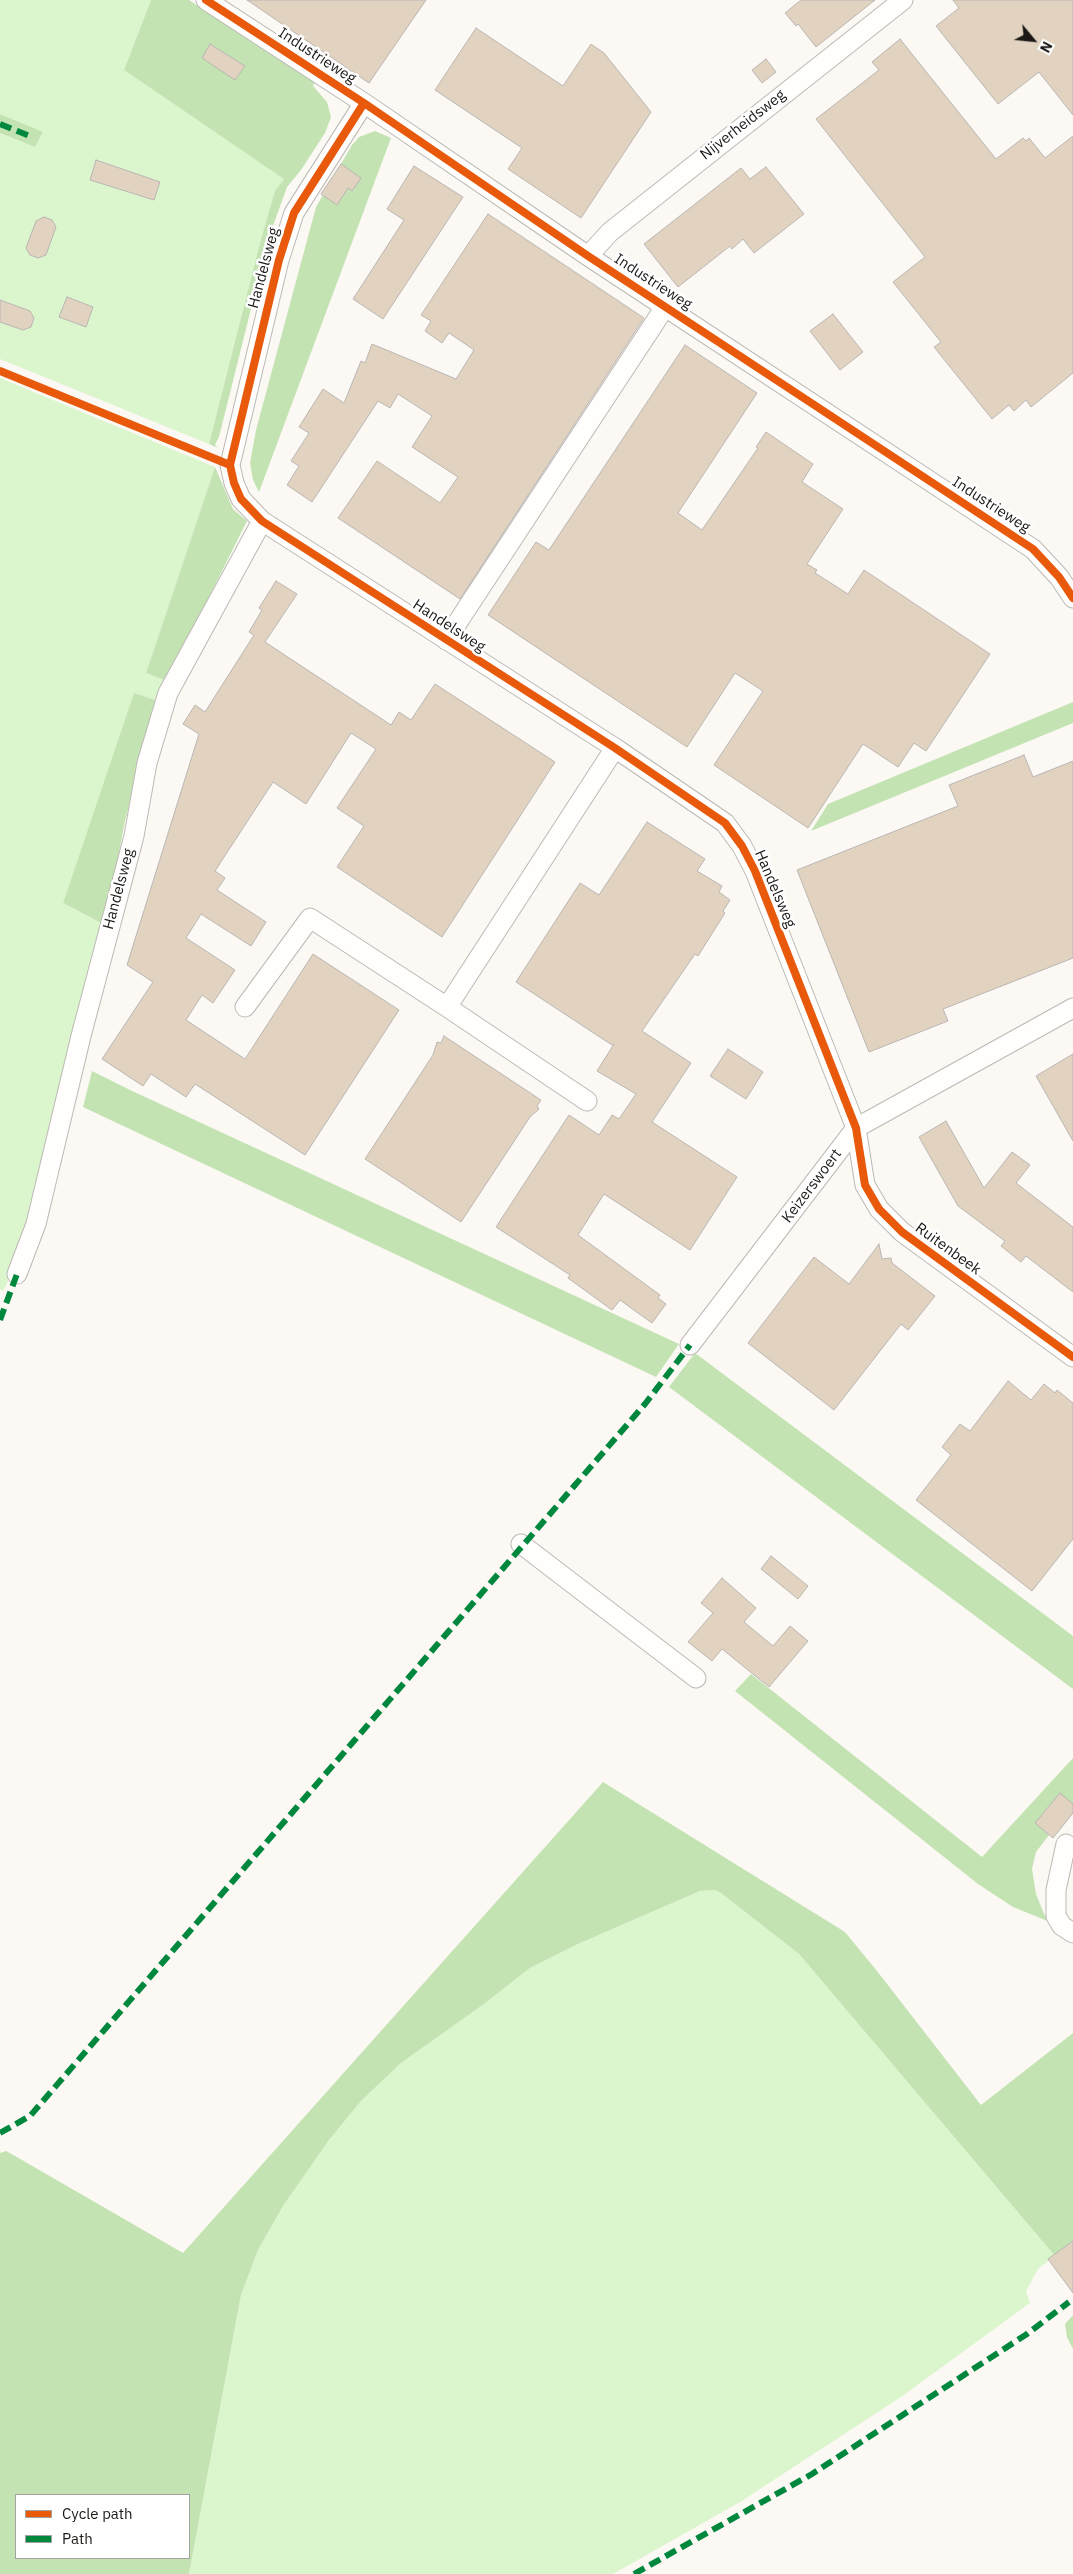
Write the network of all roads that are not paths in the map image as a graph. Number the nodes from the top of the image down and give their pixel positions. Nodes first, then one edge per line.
1 (206, 0) edge
2 (903, 0) edge
3 (364, 103) junction
4 (588, 256) junction
5 (665, 307) junction
6 (262, 521) junction
7 (1073, 598) edge
8 (446, 640) junction
9 (615, 748) junction
10 (245, 1007) dead end
11 (447, 1007) junction
12 (1073, 1008) edge
13 (587, 1101) dead end
14 (856, 1128) junction
15 (17, 1274) dead end
16 (690, 1345) dead end
17 (1073, 1357) edge
18 (521, 1544) dead end
19 (696, 1678) dead end
20 (1066, 1844) dead end
21 (1073, 1933) edge

1 - 3 street, Industrieweg
2 - 4 street, Nijverheidsweg
3 - 4 street, Industrieweg
3 - 6 street, Handelsweg
4 - 5 street, Industrieweg
5 - 7 street, Industrieweg
5 - 8 street
6 - 8 street, Handelsweg
6 - 15 street, Handelsweg
8 - 9 street, Handelsweg
9 - 11 street
9 - 14 street, Handelsweg
10 - 11 street
11 - 13 street
12 - 14 street, Keizerswoert
14 - 16 street, Keizerswoert
14 - 17 street, Ruitenbeek
18 - 19 street
20 - 21 street

